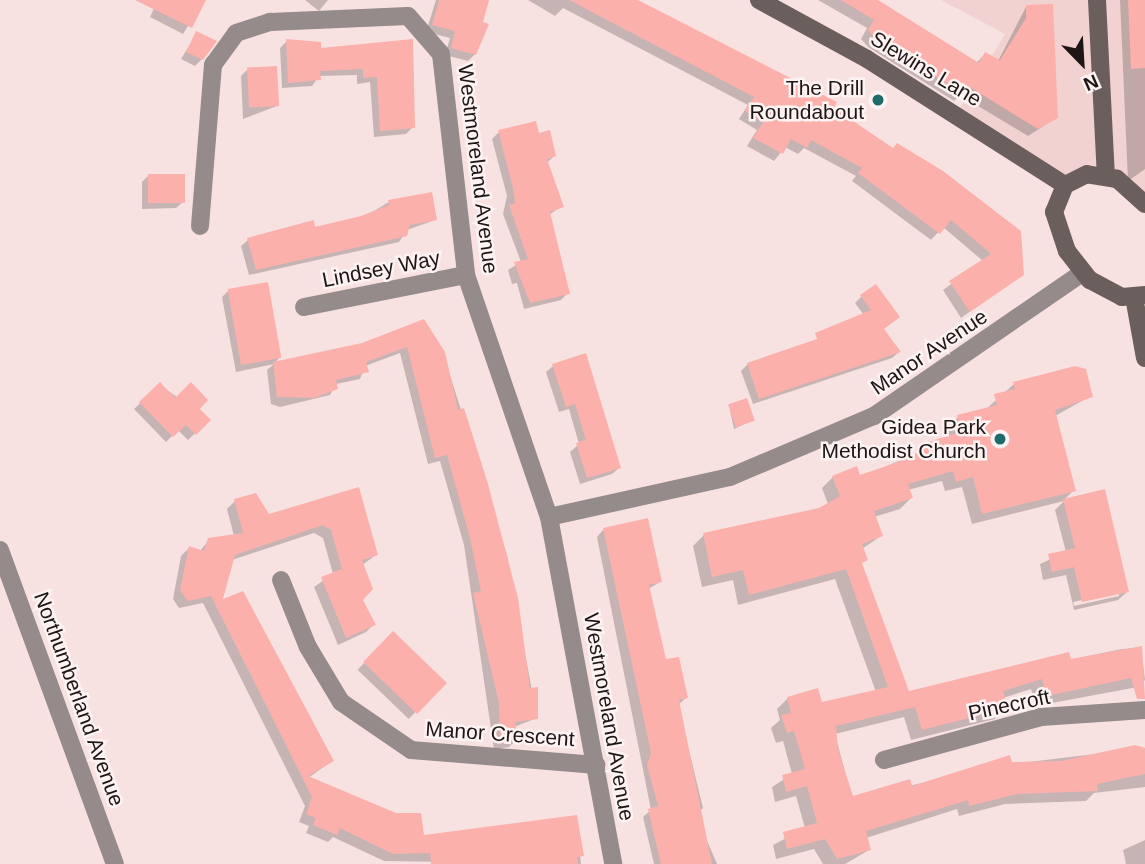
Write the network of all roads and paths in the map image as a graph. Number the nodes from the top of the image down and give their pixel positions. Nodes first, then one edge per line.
1 (759, 0) edge
2 (1097, 0) edge
3 (1106, 175) junction
4 (1065, 185) junction
5 (1145, 204) edge
6 (200, 226) dead end
7 (1082, 273) junction
8 (466, 275) junction
9 (1140, 296) edge
10 (304, 307) dead end
11 (1145, 358) edge
12 (549, 517) junction
13 (0, 550) edge
14 (281, 580) dead end
15 (1145, 710) edge
16 (884, 760) dead end
17 (596, 765) junction
18 (115, 864) edge
19 (613, 864) edge

1 - 4 street, Slewins Lane
2 - 3 street
3 - 4 street
3 - 5 street
4 - 7 street
6 - 8 street, Westmoreland Avenue
7 - 9 street
7 - 12 street, Manor Avenue
8 - 10 street, Lindsey Way
8 - 12 street, Westmoreland Avenue
9 - 11 street
12 - 17 street, Westmoreland Avenue
13 - 18 street, Northumberland Avenue
14 - 17 street, Manor Crescent
15 - 16 street, Pinecroft
17 - 19 street, Westmoreland Avenue

